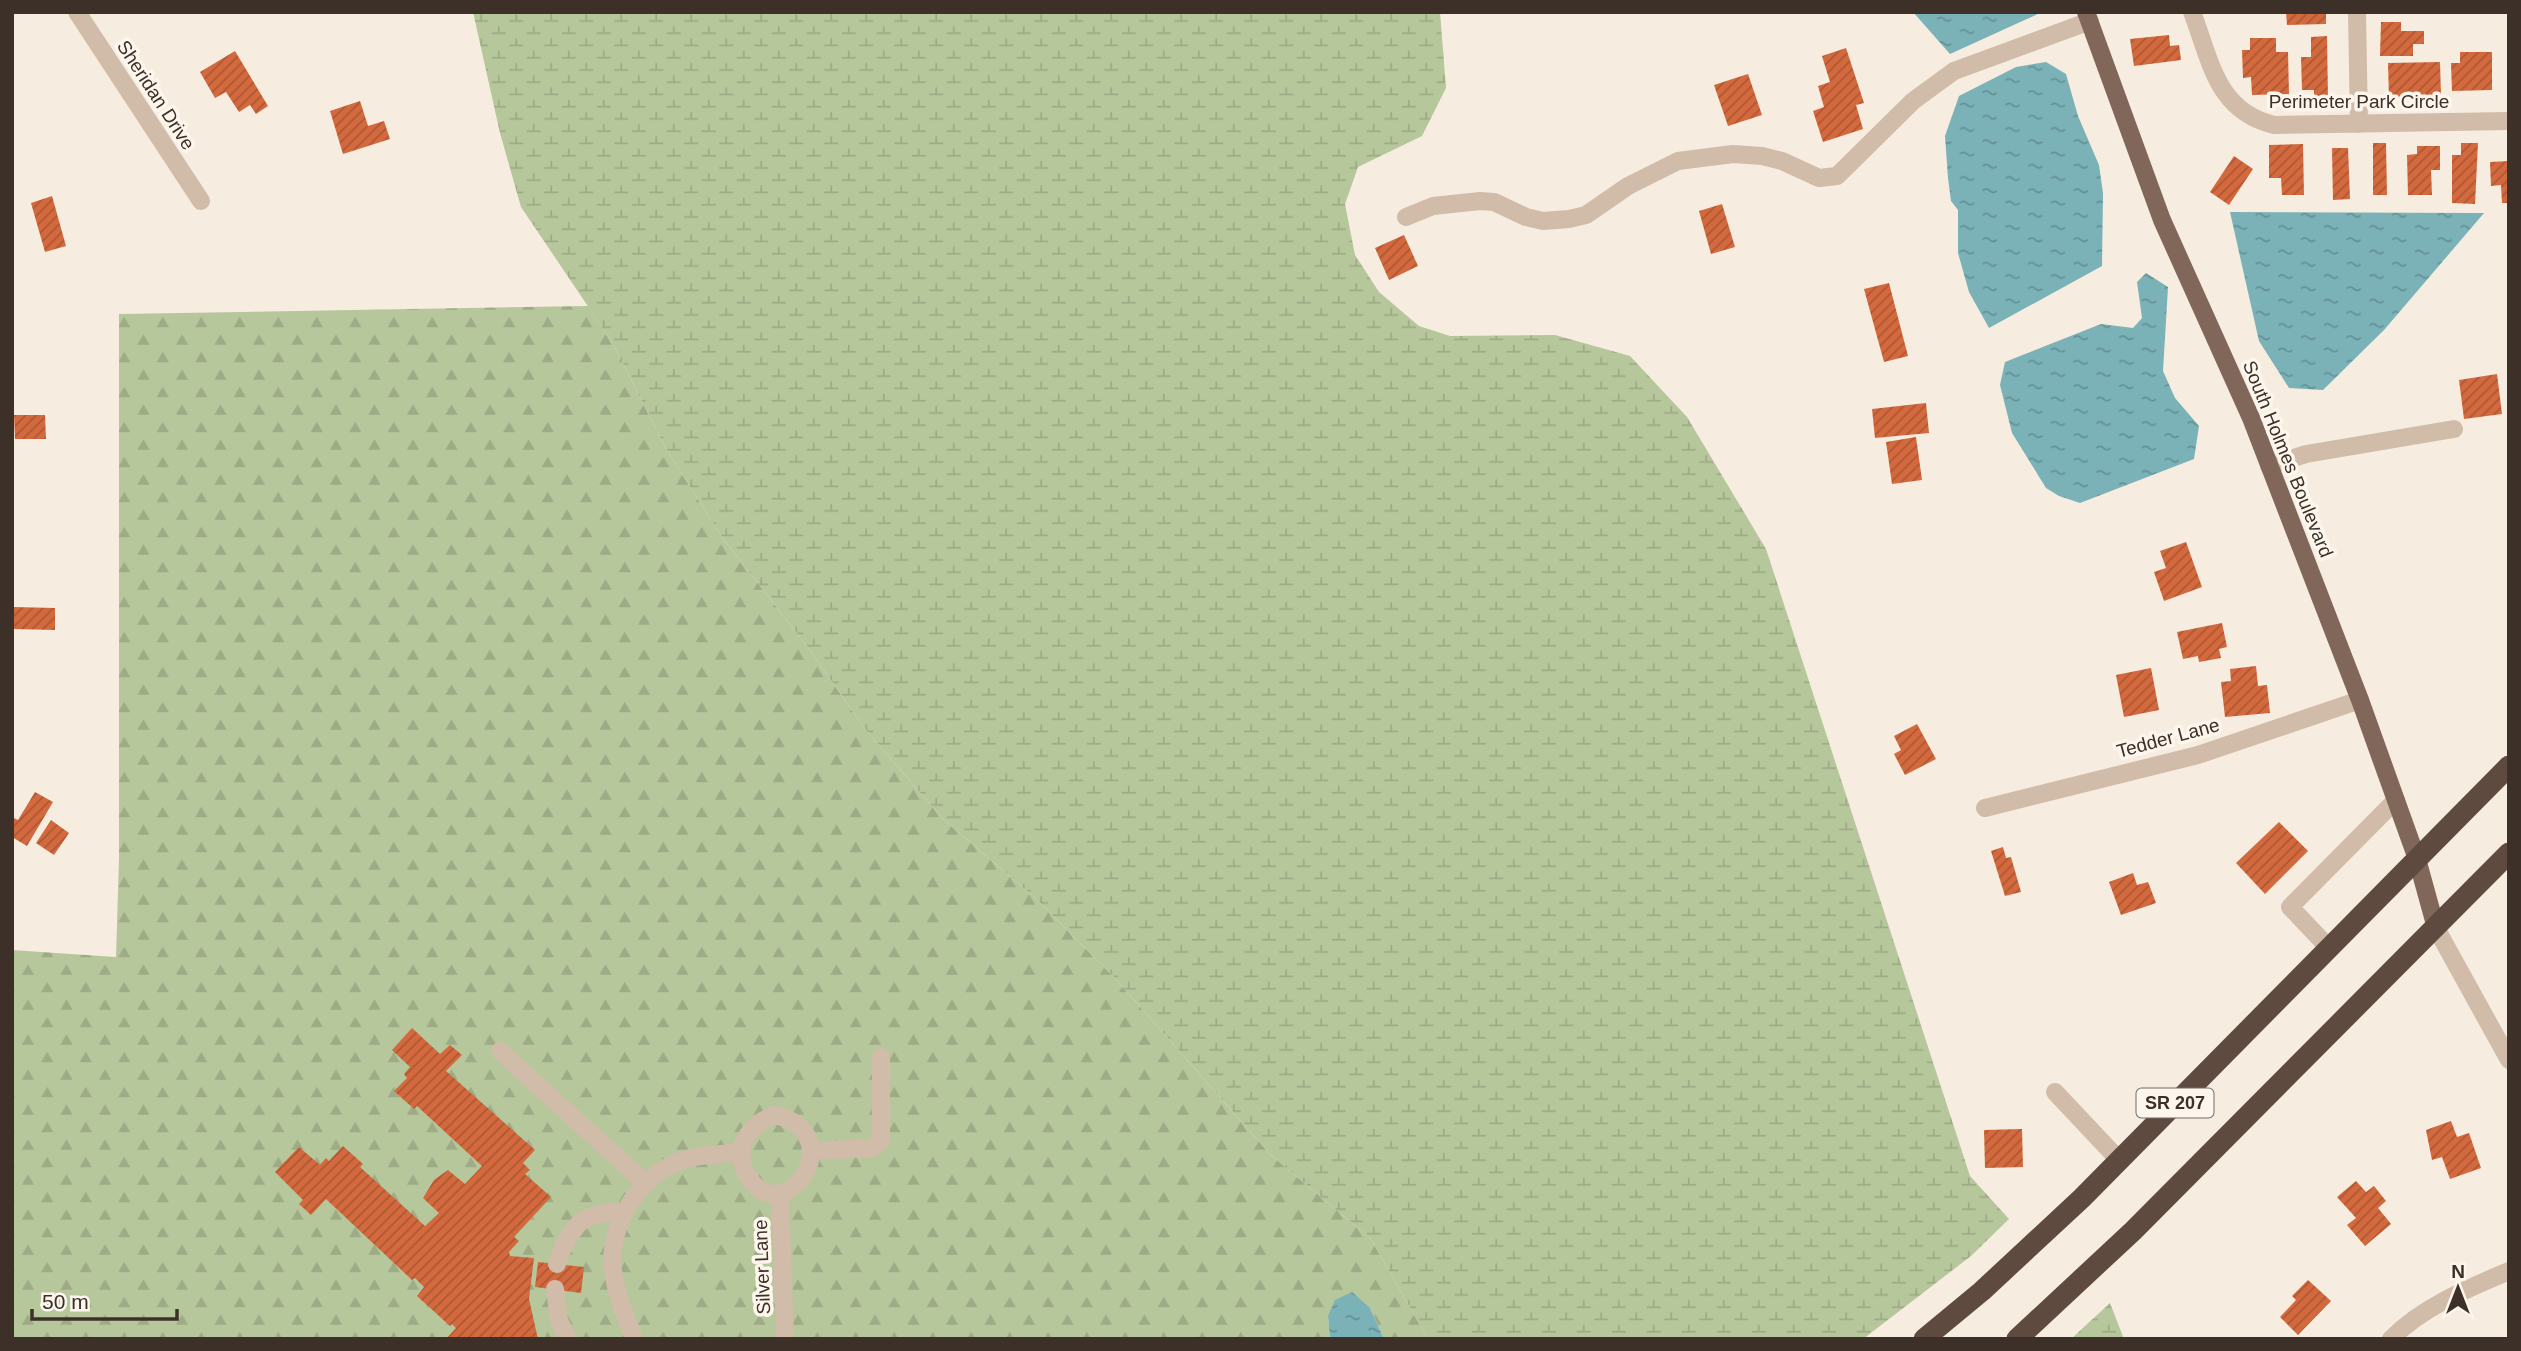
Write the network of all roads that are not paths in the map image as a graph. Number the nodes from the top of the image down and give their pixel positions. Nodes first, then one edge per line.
1 (77, 12) edge
2 (2192, 12) edge
3 (2357, 12) edge
4 (2088, 16) edge
5 (2509, 121) edge
6 (2359, 124) junction
7 (201, 201) dead end
8 (1406, 217) dead end
9 (2454, 429) dead end
10 (2269, 466) junction
11 (2360, 700) junction
12 (2509, 766) edge
13 (2396, 800) junction
14 (1985, 808) dead end
15 (2509, 853) edge
16 (2417, 859) junction
17 (2436, 928) junction
18 (2329, 948) junction
19 (500, 1051) dead end
20 (881, 1057) dead end
21 (2509, 1060) edge
22 (2055, 1092) dead end
23 (810, 1151) junction
24 (742, 1152) junction
25 (2119, 1160) junction
26 (644, 1182) junction
27 (780, 1193) junction
28 (625, 1212) junction
29 (557, 1264) dead end
30 (2509, 1271) edge
31 (555, 1289) dead end
32 (568, 1339) edge
33 (634, 1339) edge
34 (785, 1339) edge
35 (1924, 1339) edge
36 (2017, 1339) edge
37 (2391, 1339) edge

1 - 7 street, Sheridan Drive
2 - 6 street, Perimeter Park Circle
3 - 6 street
4 - 8 street
4 - 10 main road, South Holmes Boulevard
5 - 6 street, Perimeter Park Circle
9 - 10 street
10 - 11 main road, South Holmes Boulevard
11 - 13 main road, South Holmes Boulevard
11 - 14 street, Tedder Lane
12 - 16 highway, SR 207
13 - 16 main road, South Holmes Boulevard
13 - 18 street
15 - 17 highway, SR 207
16 - 17 main road, South Holmes Boulevard
16 - 18 highway, SR 207
17 - 21 street
17 - 36 highway, SR 207
18 - 25 highway, SR 207
19 - 26 street
20 - 23 street
22 - 25 street
23 - 24 street
23 - 27 street
24 - 26 street
24 - 27 street
25 - 35 highway, SR 207
26 - 28 street
27 - 34 street, Silver Lane
28 - 29 street
28 - 33 street
30 - 37 street
31 - 32 street

